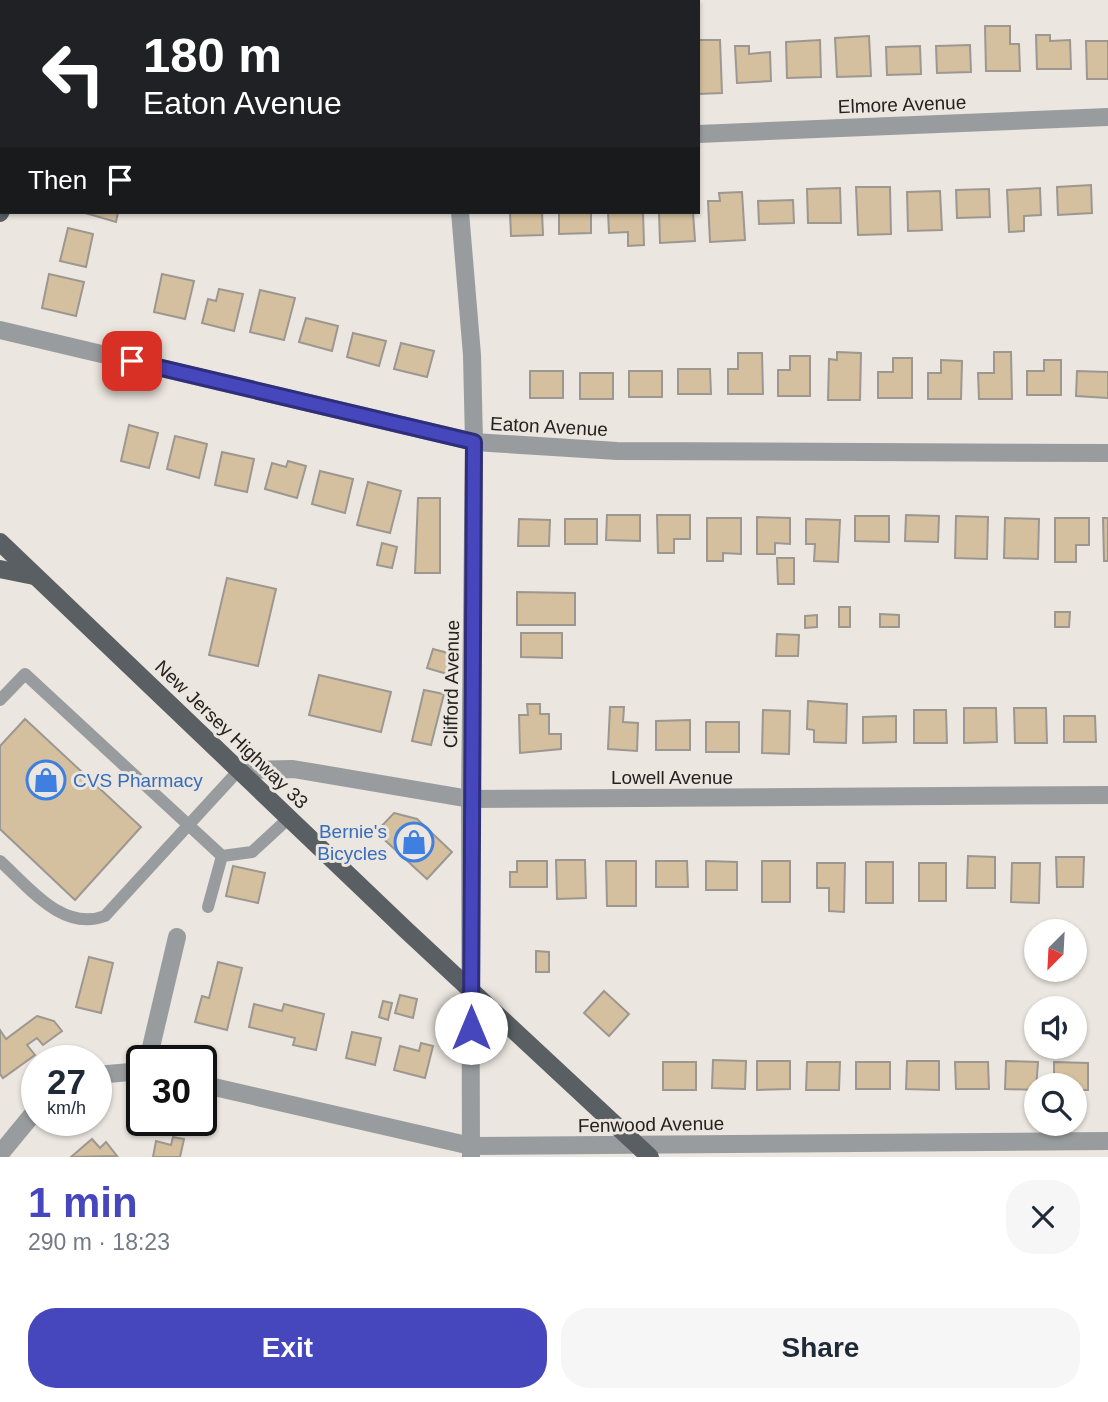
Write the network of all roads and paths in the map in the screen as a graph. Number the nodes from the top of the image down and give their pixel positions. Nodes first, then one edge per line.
1 (1108, 117) edge
2 (700, 134) edge
3 (460, 214) edge
4 (0, 330) edge
5 (474, 442) junction
6 (1108, 453) edge
7 (0, 542) edge
8 (0, 569) edge
9 (36, 576) junction
10 (0, 700) edge
11 (239, 770) junction
12 (1108, 795) edge
13 (470, 799) junction
14 (289, 818) junction
15 (186, 826) junction
16 (222, 856) junction
17 (0, 861) edge
18 (208, 907) dead end
19 (177, 937) dead end
20 (471, 991) junction
21 (152, 1045) edge
22 (217, 1088) edge
23 (21, 1128) edge
24 (1108, 1141) edge
25 (643, 1151) edge
26 (471, 1152) edge
27 (0, 1154) edge

1 - 2 street, Elmore Avenue
3 - 5 street, Clifford Avenue
4 - 5 street, Eaton Avenue
5 - 6 street, Eaton Avenue
5 - 13 street, Clifford Avenue
7 - 9 main road, New Jersey Highway 33
8 - 9 main road
9 - 11 main road, New Jersey Highway 33
10 - 15 lane
11 - 13 street, Lowell Avenue
11 - 14 main road, New Jersey Highway 33
11 - 15 lane
12 - 13 street, Lowell Avenue
13 - 20 street, Clifford Avenue
14 - 16 lane
14 - 20 main road, New Jersey Highway 33
15 - 16 lane
15 - 17 lane
16 - 18 lane
19 - 21 street
20 - 25 main road, New Jersey Highway 33
20 - 26 street, Clifford Avenue
22 - 26 street, Fenwood Avenue
23 - 27 street
24 - 25 street, Fenwood Avenue
25 - 26 street, Fenwood Avenue

